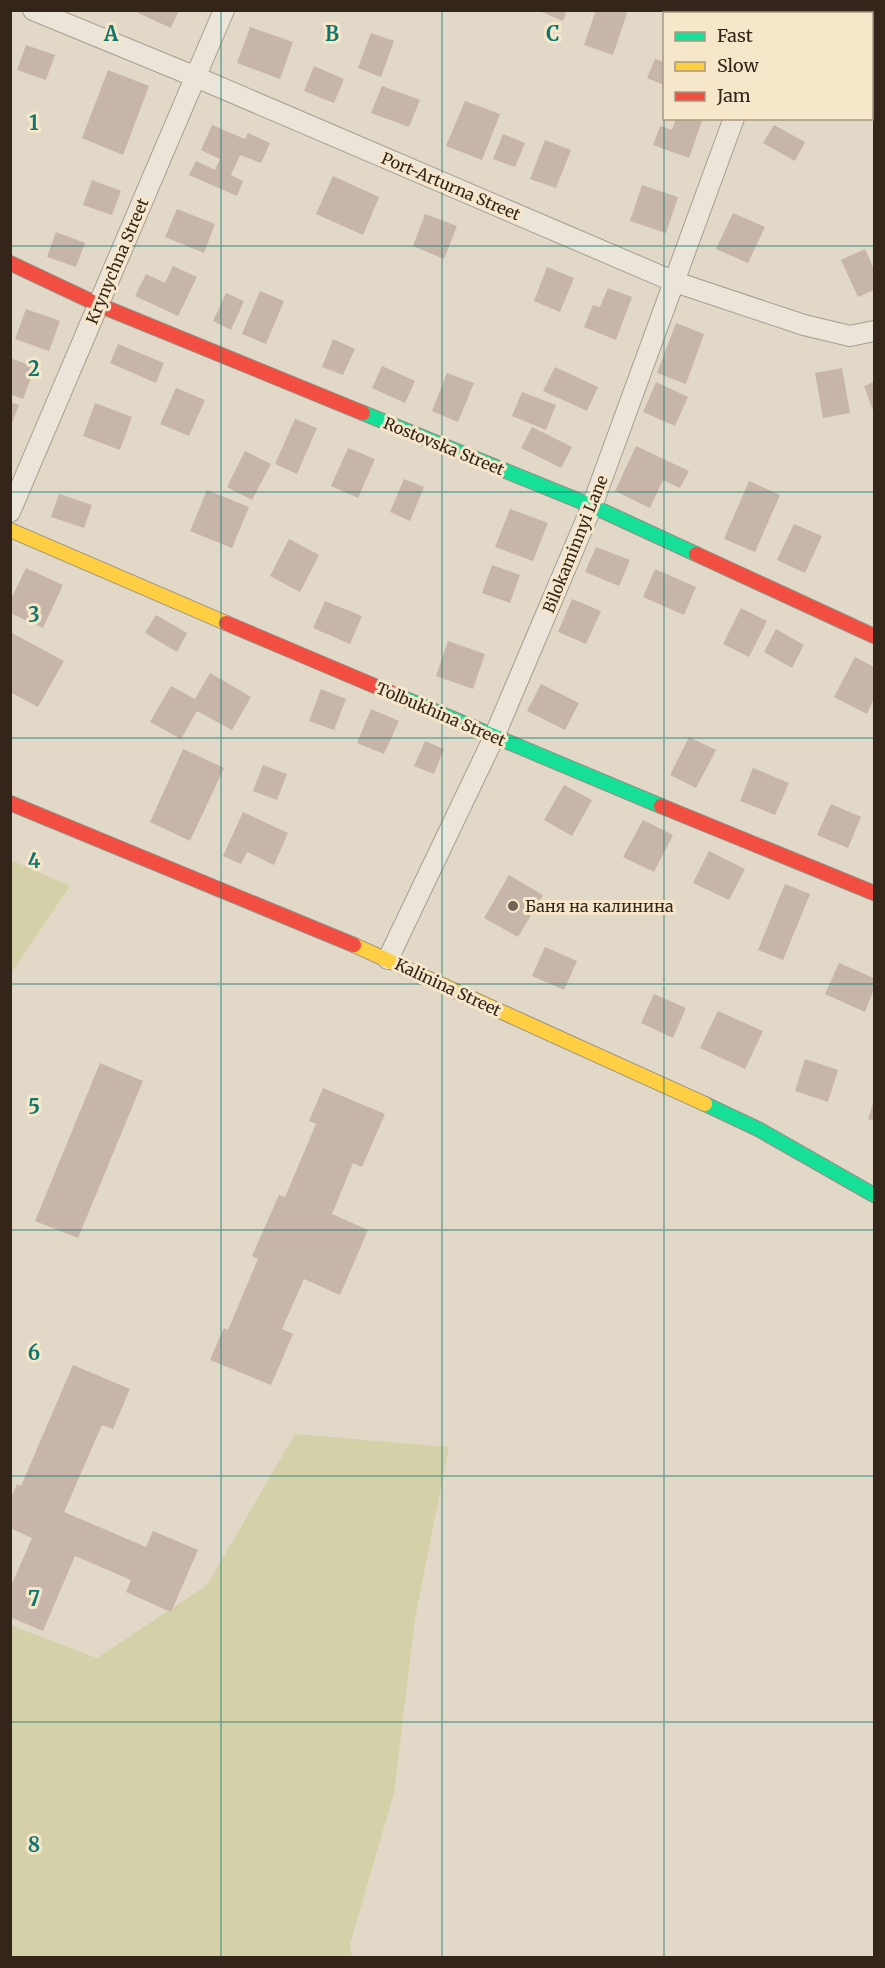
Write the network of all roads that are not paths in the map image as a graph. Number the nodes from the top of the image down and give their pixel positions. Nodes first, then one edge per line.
1 (33, 10) edge
2 (224, 10) edge
3 (196, 77) junction
4 (733, 120) edge
5 (10, 263) edge
6 (675, 282) junction
7 (99, 305) junction
8 (874, 330) edge
9 (592, 506) junction
10 (10, 512) edge
11 (10, 530) edge
12 (874, 636) edge
13 (495, 737) junction
14 (10, 803) edge
15 (874, 893) edge
16 (388, 959) junction
17 (874, 1195) edge

1 - 3 street, Port-Arturna Street
2 - 3 street, Krynychna Street
3 - 6 street, Port-Arturna Street
3 - 7 street, Krynychna Street
4 - 6 street, Bilokaminnyi Lane
5 - 7 street, Rostovska Street
6 - 8 street, Port-Arturna Street
6 - 9 street, Bilokaminnyi Lane
7 - 9 street, Rostovska Street
7 - 10 street, Krynychna Street
9 - 12 street, Rostovska Street
9 - 13 street, Bilokaminnyi Lane
11 - 13 street, Tolbukhina Street
13 - 15 street, Tolbukhina Street
13 - 16 street, Bilokaminnyi Lane
14 - 16 street, Kalinina Street
16 - 17 street, Kalinina Street

